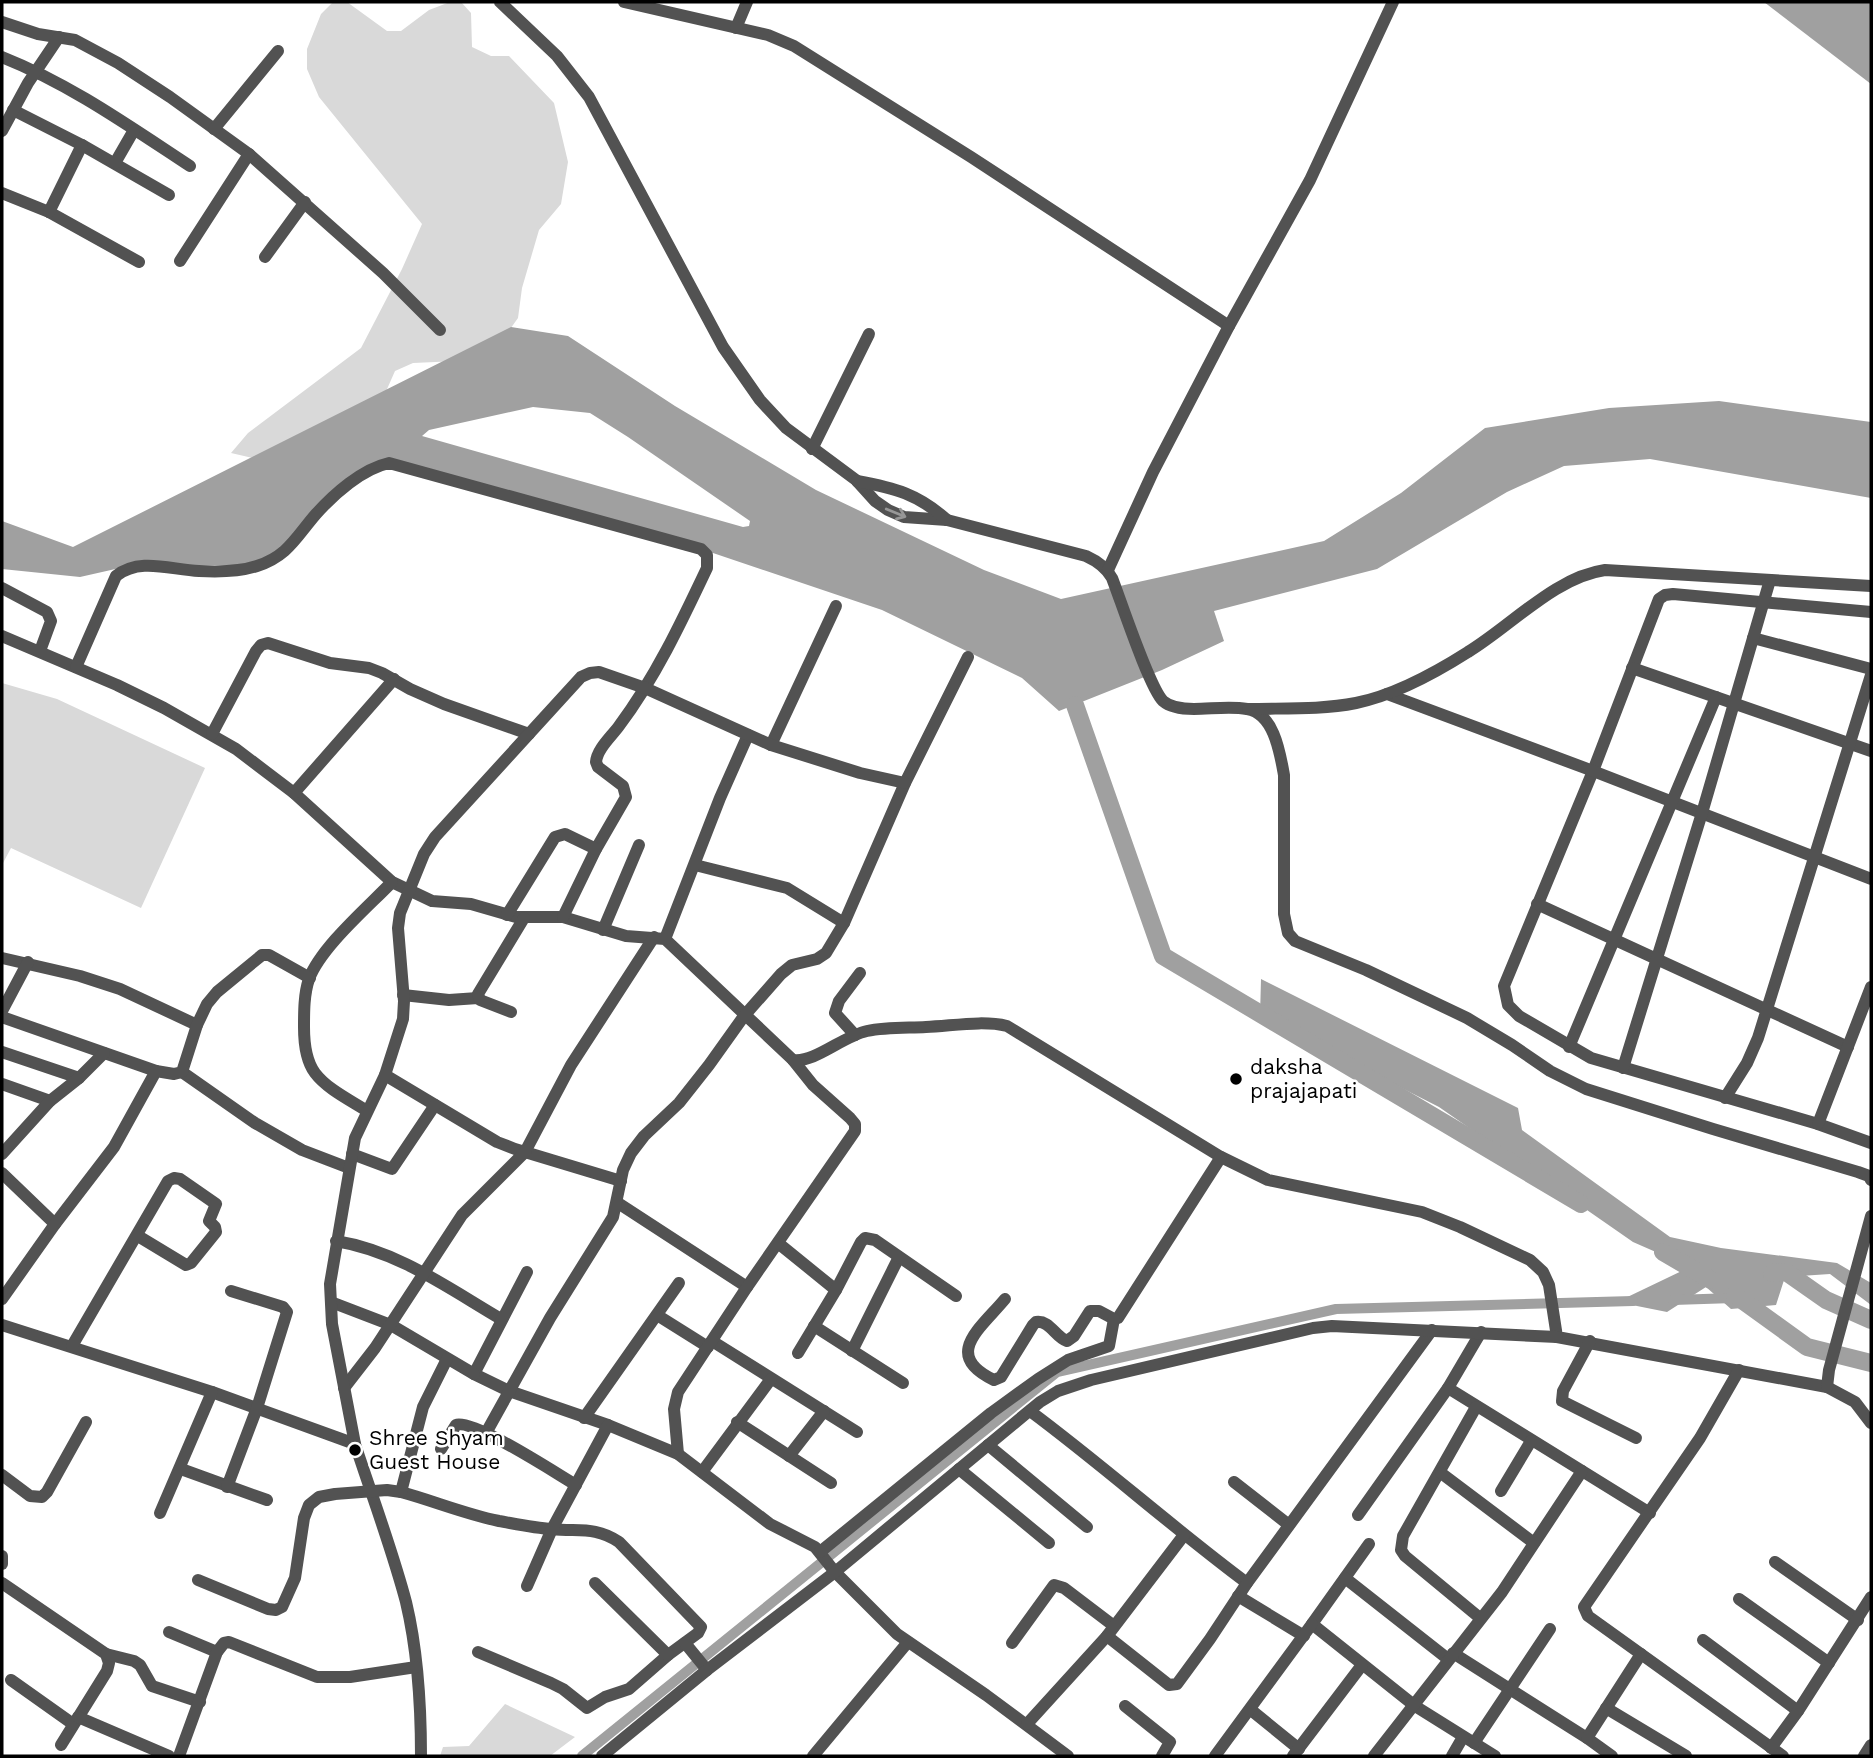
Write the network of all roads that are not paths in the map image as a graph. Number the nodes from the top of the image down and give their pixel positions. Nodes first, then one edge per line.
1 (500, 2) edge
2 (625, 2) edge
3 (747, 2) edge
4 (1393, 2) edge
5 (2, 22) edge
6 (736, 28) junction
7 (59, 37) junction
8 (278, 51) dead end
9 (2, 57) edge
10 (36, 70) junction
11 (13, 110) junction
12 (214, 129) junction
13 (134, 130) junction
14 (2, 131) edge
15 (82, 145) junction
16 (249, 154) junction
17 (115, 163) junction
18 (190, 166) dead end
19 (2, 193) edge
20 (169, 195) dead end
21 (305, 202) junction
22 (49, 212) junction
23 (265, 257) dead end
24 (180, 261) dead end
25 (139, 262) dead end
26 (1229, 326) junction
27 (440, 330) dead end
28 (869, 334) dead end
29 (812, 449) junction
30 (856, 481) junction
31 (947, 520) junction
32 (1110, 574) junction
33 (1770, 580) junction
34 (1871, 586) edge
35 (2, 588) edge
36 (1763, 602) junction
37 (836, 606) dead end
38 (1871, 612) edge
39 (2, 636) edge
40 (1753, 638) junction
41 (40, 651) junction
42 (968, 657) dead end
43 (76, 667) junction
44 (1632, 668) junction
45 (1871, 669) edge
46 (1871, 675) edge
47 (394, 679) junction
48 (645, 688) junction
49 (1387, 694) junction
50 (1716, 697) junction
51 (1734, 703) junction
52 (1248, 709) junction
53 (212, 734) junction
54 (528, 734) junction
55 (748, 735) junction
56 (1850, 744) junction
57 (771, 745) junction
58 (1871, 751) edge
59 (1593, 771) junction
60 (905, 783) junction
61 (294, 793) junction
62 (1672, 802) junction
63 (1702, 813) junction
64 (639, 845) dead end
65 (596, 849) junction
66 (1814, 858) junction
67 (695, 865) junction
68 (1871, 879) edge
69 (392, 882) junction
70 (409, 890) junction
71 (1538, 904) junction
72 (507, 915) junction
73 (562, 917) junction
74 (524, 918) junction
75 (844, 923) junction
76 (603, 930) junction
77 (659, 938) junction
78 (1614, 940) junction
79 (2, 958) edge
80 (1657, 960) junction
81 (28, 962) junction
82 (860, 973) dead end
83 (310, 978) junction
84 (1871, 987) edge
85 (404, 995) junction
86 (478, 998) junction
87 (2, 1011) edge
88 (1768, 1011) junction
89 (511, 1012) dead end
90 (744, 1016) junction
91 (2, 1017) edge
92 (197, 1025) junction
93 (855, 1035) junction
94 (1848, 1046) junction
95 (1569, 1047) junction
96 (2, 1052) edge
97 (104, 1053) junction
98 (793, 1060) junction
99 (1623, 1068) junction
100 (156, 1071) junction
101 (182, 1072) junction
102 (385, 1075) junction
103 (79, 1078) junction
104 (2, 1084) edge
105 (1725, 1098) junction
106 (50, 1101) junction
107 (435, 1105) junction
108 (367, 1111) junction
109 (1818, 1124) junction
110 (1871, 1143) edge
111 (525, 1152) junction
112 (2, 1154) edge
113 (352, 1154) junction
114 (1221, 1157) junction
115 (349, 1168) junction
116 (2, 1173) edge
117 (1870, 1178) edge
118 (621, 1181) junction
119 (618, 1203) junction
120 (1871, 1216) edge
121 (55, 1223) junction
122 (138, 1236) junction
123 (336, 1241) junction
124 (778, 1243) junction
125 (899, 1256) junction
126 (527, 1272) dead end
127 (424, 1273) junction
128 (679, 1283) dead end
129 (747, 1287) junction
130 (836, 1290) junction
131 (231, 1291) dead end
132 (956, 1296) dead end
133 (2, 1299) edge
134 (1004, 1299) dead end
135 (331, 1302) junction
136 (657, 1315) junction
137 (500, 1319) junction
138 (1114, 1319) junction
139 (2, 1325) edge
140 (391, 1325) junction
141 (814, 1326) junction
142 (1432, 1330) junction
143 (1556, 1331) junction
144 (1481, 1332) junction
145 (1590, 1341) junction
146 (710, 1344) junction
147 (72, 1346) junction
148 (852, 1351) junction
149 (798, 1353) dead end
150 (447, 1359) junction
151 (1739, 1370) junction
152 (474, 1374) junction
153 (771, 1379) junction
154 (904, 1383) dead end
155 (1827, 1387) junction
156 (344, 1388) junction
157 (1448, 1388) junction
158 (509, 1391) junction
159 (212, 1392) junction
160 (1476, 1407) junction
161 (257, 1408) junction
162 (1030, 1410) junction
163 (824, 1411) junction
164 (584, 1418) junction
165 (86, 1422) dead end
166 (737, 1422) junction
167 (1871, 1423) edge
168 (608, 1425) junction
169 (857, 1432) dead end
170 (486, 1433) junction
171 (1636, 1438) dead end
172 (1531, 1441) junction
173 (355, 1444) junction
174 (988, 1446) junction
175 (441, 1449) dead end
176 (678, 1454) junction
177 (789, 1456) junction
178 (181, 1469) junction
179 (959, 1469) junction
180 (1582, 1471) junction
181 (702, 1472) junction
182 (1441, 1473) junction
183 (2, 1475) edge
184 (1234, 1482) dead end
185 (831, 1483) dead end
186 (576, 1485) junction
187 (227, 1487) junction
188 (370, 1491) junction
189 (1501, 1491) dead end
190 (401, 1492) junction
191 (267, 1500) dead end
192 (160, 1513) dead end
193 (1650, 1513) junction
194 (1358, 1515) dead end
195 (1289, 1525) junction
196 (1087, 1527) dead end
197 (552, 1530) junction
198 (1184, 1535) junction
199 (1049, 1543) dead end
200 (1534, 1543) junction
201 (1369, 1544) dead end
202 (820, 1552) junction
203 (2, 1556) edge
204 (1775, 1562) dead end
205 (2, 1564) edge
206 (833, 1570) junction
207 (1345, 1578) junction
208 (198, 1580) dead end
209 (2, 1583) edge
210 (595, 1583) dead end
211 (1247, 1583) junction
212 (527, 1586) dead end
213 (1238, 1596) junction
214 (1871, 1597) edge
215 (1739, 1599) dead end
216 (1480, 1618) junction
217 (1858, 1620) junction
218 (1312, 1624) junction
219 (1550, 1629) dead end
220 (1110, 1631) junction
221 (169, 1632) dead end
222 (1304, 1636) junction
223 (1703, 1640) dead end
224 (908, 1642) junction
225 (1012, 1643) dead end
226 (688, 1648) junction
227 (217, 1651) junction
228 (478, 1652) dead end
229 (106, 1654) junction
230 (1641, 1654) junction
231 (668, 1655) junction
232 (1450, 1656) junction
233 (1829, 1663) junction
234 (1362, 1665) junction
235 (416, 1667) junction
236 (704, 1667) junction
237 (11, 1680) dead end
238 (1511, 1690) junction
239 (200, 1702) junction
240 (1125, 1706) dead end
241 (1415, 1706) junction
242 (1606, 1708) junction
243 (1251, 1710) junction
244 (1798, 1711) junction
245 (76, 1720) junction
246 (1027, 1724) junction
247 (1587, 1738) junction
248 (1468, 1740) junction
249 (61, 1745) dead end
250 (1871, 1745) edge
251 (1771, 1748) junction
252 (1296, 1752) edge
253 (610, 1754) edge
254 (169, 1756) edge
255 (179, 1756) edge
256 (421, 1756) edge
257 (813, 1756) edge
258 (1068, 1756) edge
259 (1162, 1756) edge
260 (1216, 1756) edge
261 (1374, 1756) edge
262 (1452, 1756) edge
263 (1495, 1756) edge
264 (1612, 1756) edge
265 (1684, 1756) edge
266 (1783, 1756) edge
267 (1864, 1756) edge

1 - 29 street
2 - 6 street
3 - 6 street
4 - 26 street
5 - 7 street
6 - 26 street
7 - 10 street
7 - 12 street
8 - 12 street
9 - 10 street
10 - 11 street
10 - 13 street
11 - 14 street
11 - 15 street
12 - 16 street
13 - 17 street
13 - 18 street
15 - 17 street
15 - 22 street
16 - 21 street
16 - 24 street
17 - 20 street
19 - 22 street
21 - 23 street
21 - 27 street
22 - 25 street
26 - 32 street
28 - 29 street
29 - 30 street
30 - 31 street
30 -> 31 street
31 - 32 street
32 - 52 street
33 - 34 street
33 - 36 street
33 - 49 street
35 - 41 street
36 - 38 street
36 - 40 street
36 - 44 street
37 - 57 street
39 - 41 street
40 - 45 street
40 - 51 street
41 - 43 street
42 - 60 street
43 - 48 street
43 - 53 street
44 - 50 street
44 - 59 street
46 - 56 street
47 - 53 street
47 - 54 street
47 - 61 street
48 - 54 street
48 - 55 street
48 - 65 street
49 - 52 street
49 - 59 street
50 - 51 street
50 - 62 street
51 - 56 street
51 - 63 street
52 - 117 street
53 - 61 street
54 - 70 street
55 - 57 street
55 - 67 street
56 - 58 street
56 - 66 street
57 - 60 street
59 - 62 street
59 - 71 street
60 - 75 street
61 - 69 street
62 - 63 street
62 - 78 street
63 - 66 street
63 - 80 street
64 - 76 street
65 - 72 street
65 - 73 street
66 - 68 street
66 - 88 street
67 - 75 street
67 - 77 street
69 - 70 street
69 - 83 street
70 - 72 street
70 - 85 street
71 - 78 street
71 - 95 street
72 - 74 street
73 - 74 street
73 - 76 street
74 - 86 street
75 - 90 street
76 - 77 street
77 - 90 street
77 - 111 street
78 - 80 street
78 - 95 street
79 - 81 street
80 - 88 street
80 - 99 street
81 - 87 street
81 - 92 street
82 - 93 street
83 - 92 street
83 - 108 street
84 - 94 street
85 - 86 street
85 - 102 street
86 - 89 street
88 - 94 street
88 - 105 street
90 - 98 street
90 - 118 street
91 - 97 street
92 - 101 street
93 - 98 street
93 - 114 street
94 - 109 street
95 - 99 street
96 - 103 street
97 - 100 street
97 - 103 street
98 - 124 street
99 - 105 street
100 - 101 street
100 - 121 street
101 - 115 street
102 - 107 street
102 - 108 street
103 - 106 street
104 - 106 street
105 - 109 street
106 - 112 street
107 - 111 street
107 - 113 street
108 - 113 street
109 - 110 street
111 - 118 street
111 - 127 street
113 - 115 street
114 - 138 street
114 - 143 street
115 - 123 street
116 - 121 street
118 - 119 street
119 - 129 street
119 - 158 street
120 - 155 street
121 - 133 street
122 - 122 street
122 - 147 street
123 - 127 street
123 - 135 street
124 - 129 street
124 - 130 street
125 - 130 street
125 - 132 street
125 - 148 street
126 - 137 street
127 - 137 street
127 - 140 street
128 - 136 street
129 - 146 street
130 - 141 street
131 - 161 street
134 - 138 street
135 - 140 street
135 - 156 street
136 - 146 street
136 - 164 street
137 - 152 street
138 - 202 street
139 - 147 street
140 - 150 street
140 - 156 street
141 - 148 street
141 - 149 street
142 - 144 street
142 - 162 street
142 - 195 street
143 - 144 street
143 - 145 street
144 - 157 street
145 - 151 street
145 - 171 street
146 - 153 street
146 - 176 street
147 - 159 street
148 - 154 street
150 - 152 street
150 - 190 street
151 - 155 street
151 - 193 street
152 - 158 street
153 - 163 street
153 - 166 street
155 - 167 street
156 - 173 street
157 - 160 street
157 - 194 street
158 - 164 street
158 - 170 street
159 - 161 street
159 - 178 street
160 - 172 street
160 - 182 street
161 - 173 street
161 - 187 street
162 - 174 street
162 - 198 street
163 - 169 street
163 - 177 street
164 - 168 street
165 - 183 street
166 - 177 street
166 - 181 street
168 - 176 street
168 - 186 street
170 - 175 street
170 - 186 street
172 - 180 street
172 - 189 street
173 - 188 street
174 - 179 street
174 - 196 street
176 - 181 street
177 - 185 street
178 - 187 street
178 - 192 street
179 - 199 street
179 - 206 street
180 - 193 street
180 - 200 street
181 - 202 street
182 - 200 street
182 - 216 street
184 - 195 street
186 - 197 street
187 - 191 street
188 - 190 street
188 - 208 street
188 - 235 street
190 - 197 street
193 - 230 street
195 - 211 street
197 - 212 street
197 - 226 street
198 - 211 street
198 - 220 street
200 - 216 street
201 - 207 street
202 - 206 street
203 - 205 street
204 - 217 street
206 - 224 street
206 - 236 street
207 - 218 street
207 - 232 street
209 - 229 street
210 - 231 street
211 - 213 street
213 - 220 street
213 - 222 street
214 - 217 street
215 - 233 street
216 - 232 street
217 - 233 street
218 - 222 street
218 - 234 street
219 - 238 street
220 - 225 street
220 - 246 street
221 - 227 street
222 - 243 street
223 - 244 street
224 - 246 street
224 - 257 street
226 - 231 street
226 - 236 street
227 - 235 street
227 - 239 street
228 - 231 street
229 - 239 street
229 - 245 street
230 - 242 street
230 - 251 street
232 - 238 street
232 - 241 street
233 - 244 street
234 - 241 street
234 - 252 street
235 - 256 street
236 - 253 street
237 - 245 street
238 - 247 street
238 - 248 street
239 - 255 street
240 - 259 street
241 - 248 street
241 - 261 street
242 - 247 street
242 - 265 street
243 - 252 street
243 - 260 street
244 - 251 street
245 - 249 street
245 - 254 street
246 - 258 street
247 - 264 street
248 - 262 street
248 - 263 street
250 - 267 street
251 - 266 street

